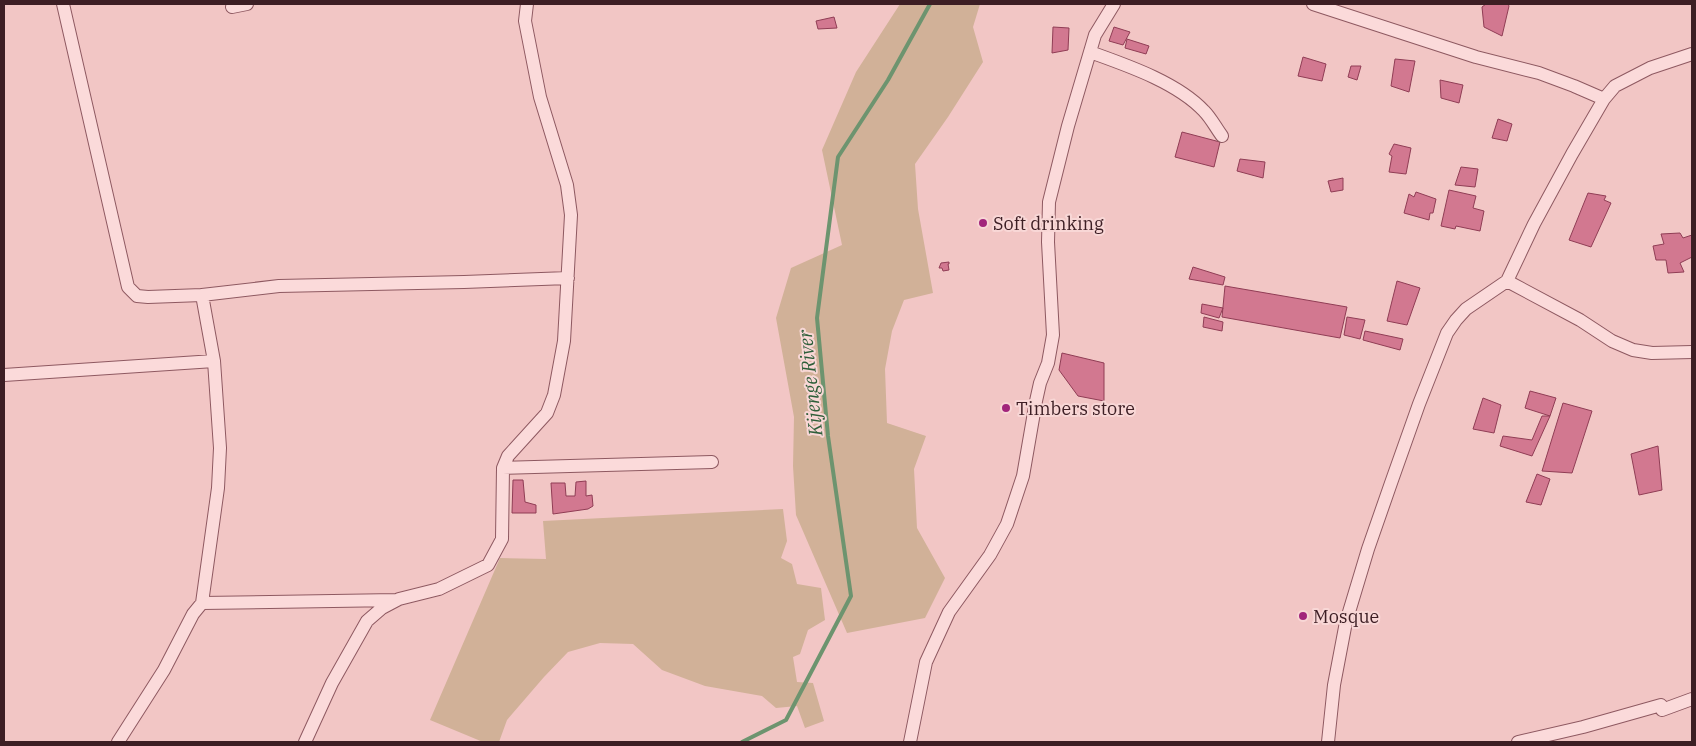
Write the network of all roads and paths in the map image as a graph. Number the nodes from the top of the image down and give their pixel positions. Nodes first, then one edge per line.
1 (63, 4) edge
2 (247, 4) edge
3 (527, 4) edge
4 (1114, 4) edge
5 (1313, 4) edge
6 (232, 7) dead end
7 (1090, 52) junction
8 (1692, 54) edge
9 (1604, 100) junction
10 (1222, 136) dead end
11 (568, 278) junction
12 (1507, 281) junction
13 (202, 295) junction
14 (1692, 352) edge
15 (214, 361) junction
16 (4, 375) edge
17 (712, 462) dead end
18 (503, 468) junction
19 (399, 600) junction
20 (202, 604) junction
21 (1692, 699) edge
22 (118, 742) edge
23 (305, 742) edge
24 (910, 742) edge
25 (1328, 742) edge
26 (1518, 742) edge

1 - 13 street
2 - 6 street
3 - 11 street
4 - 7 street
5 - 9 street
7 - 10 street
7 - 24 street
8 - 9 street
9 - 12 street
11 - 13 street
11 - 18 street
12 - 14 street
12 - 25 street
13 - 15 street
15 - 16 street
15 - 20 street
17 - 18 street
18 - 19 street
19 - 20 street
19 - 23 street
20 - 22 street
21 - 26 street

